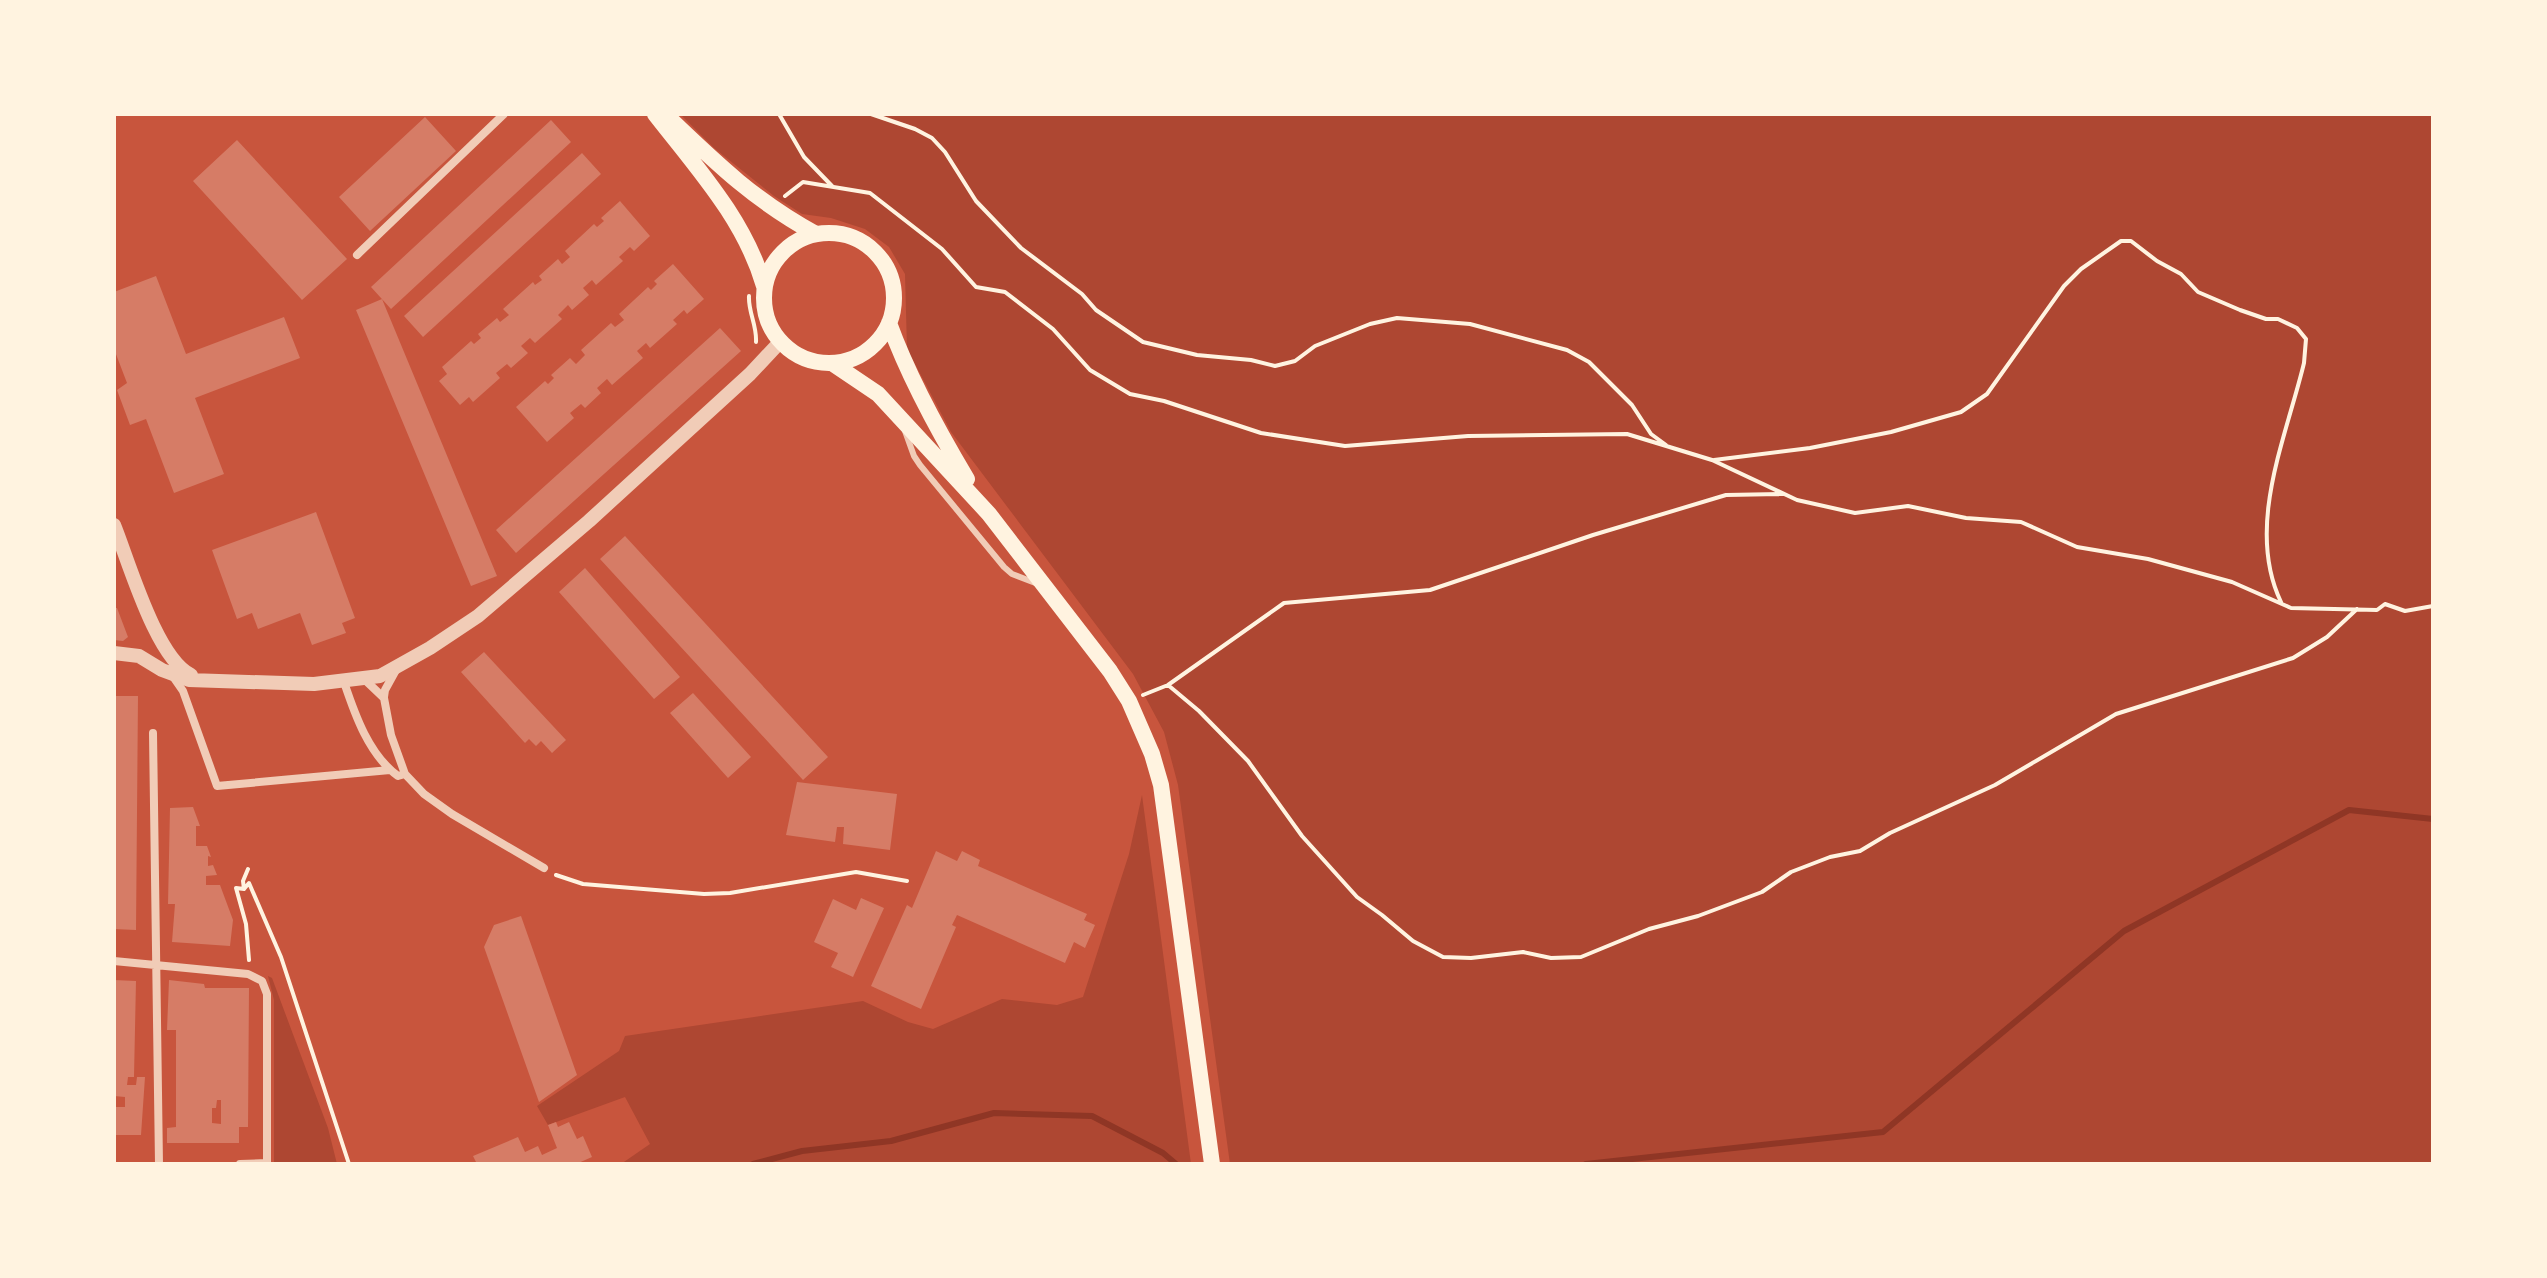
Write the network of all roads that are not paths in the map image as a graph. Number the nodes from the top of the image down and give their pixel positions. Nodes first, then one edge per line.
1 (504, 114) edge
2 (655, 114) edge
3 (665, 114) edge
4 (816, 234) junction
5 (357, 255) dead end
6 (757, 285) junction
7 (889, 323) junction
8 (780, 342) junction
9 (832, 363) junction
10 (897, 413) junction
11 (989, 514) junction
12 (114, 525) edge
13 (1043, 585) junction
14 (154, 626) junction
15 (114, 653) edge
16 (139, 656) junction
17 (399, 666) junction
18 (171, 674) junction
19 (199, 679) junction
20 (364, 679) junction
21 (344, 682) junction
22 (384, 698) junction
23 (153, 733) dead end
24 (390, 770) junction
25 (405, 774) junction
26 (544, 868) road end
27 (114, 961) edge
28 (156, 967) junction
29 (267, 1163) edge
30 (159, 1164) edge
31 (240, 1164) edge
32 (1212, 1164) edge

1 - 5 street
2 - 6 main road
3 - 4 main road
4 - 6 main road
4 - 7 main road
6 - 8 main road
7 - 9 main road
7 - 11 main road
8 - 9 main road
8 - 17 street
9 - 10 main road
10 - 11 main road
10 - 13 lane
11 - 13 main road
12 - 14 street
13 - 32 main road
14 - 16 street
14 - 19 street
15 - 16 street
16 - 18 street
17 - 20 street
17 - 22 street
18 - 19 street
18 - 24 street
19 - 21 street
20 - 21 street
20 - 22 street
21 - 24 street
22 - 25 street
23 - 28 street
24 - 25 street
25 - 26 street
27 - 28 street
28 - 29 street
28 - 30 street
29 - 31 street

